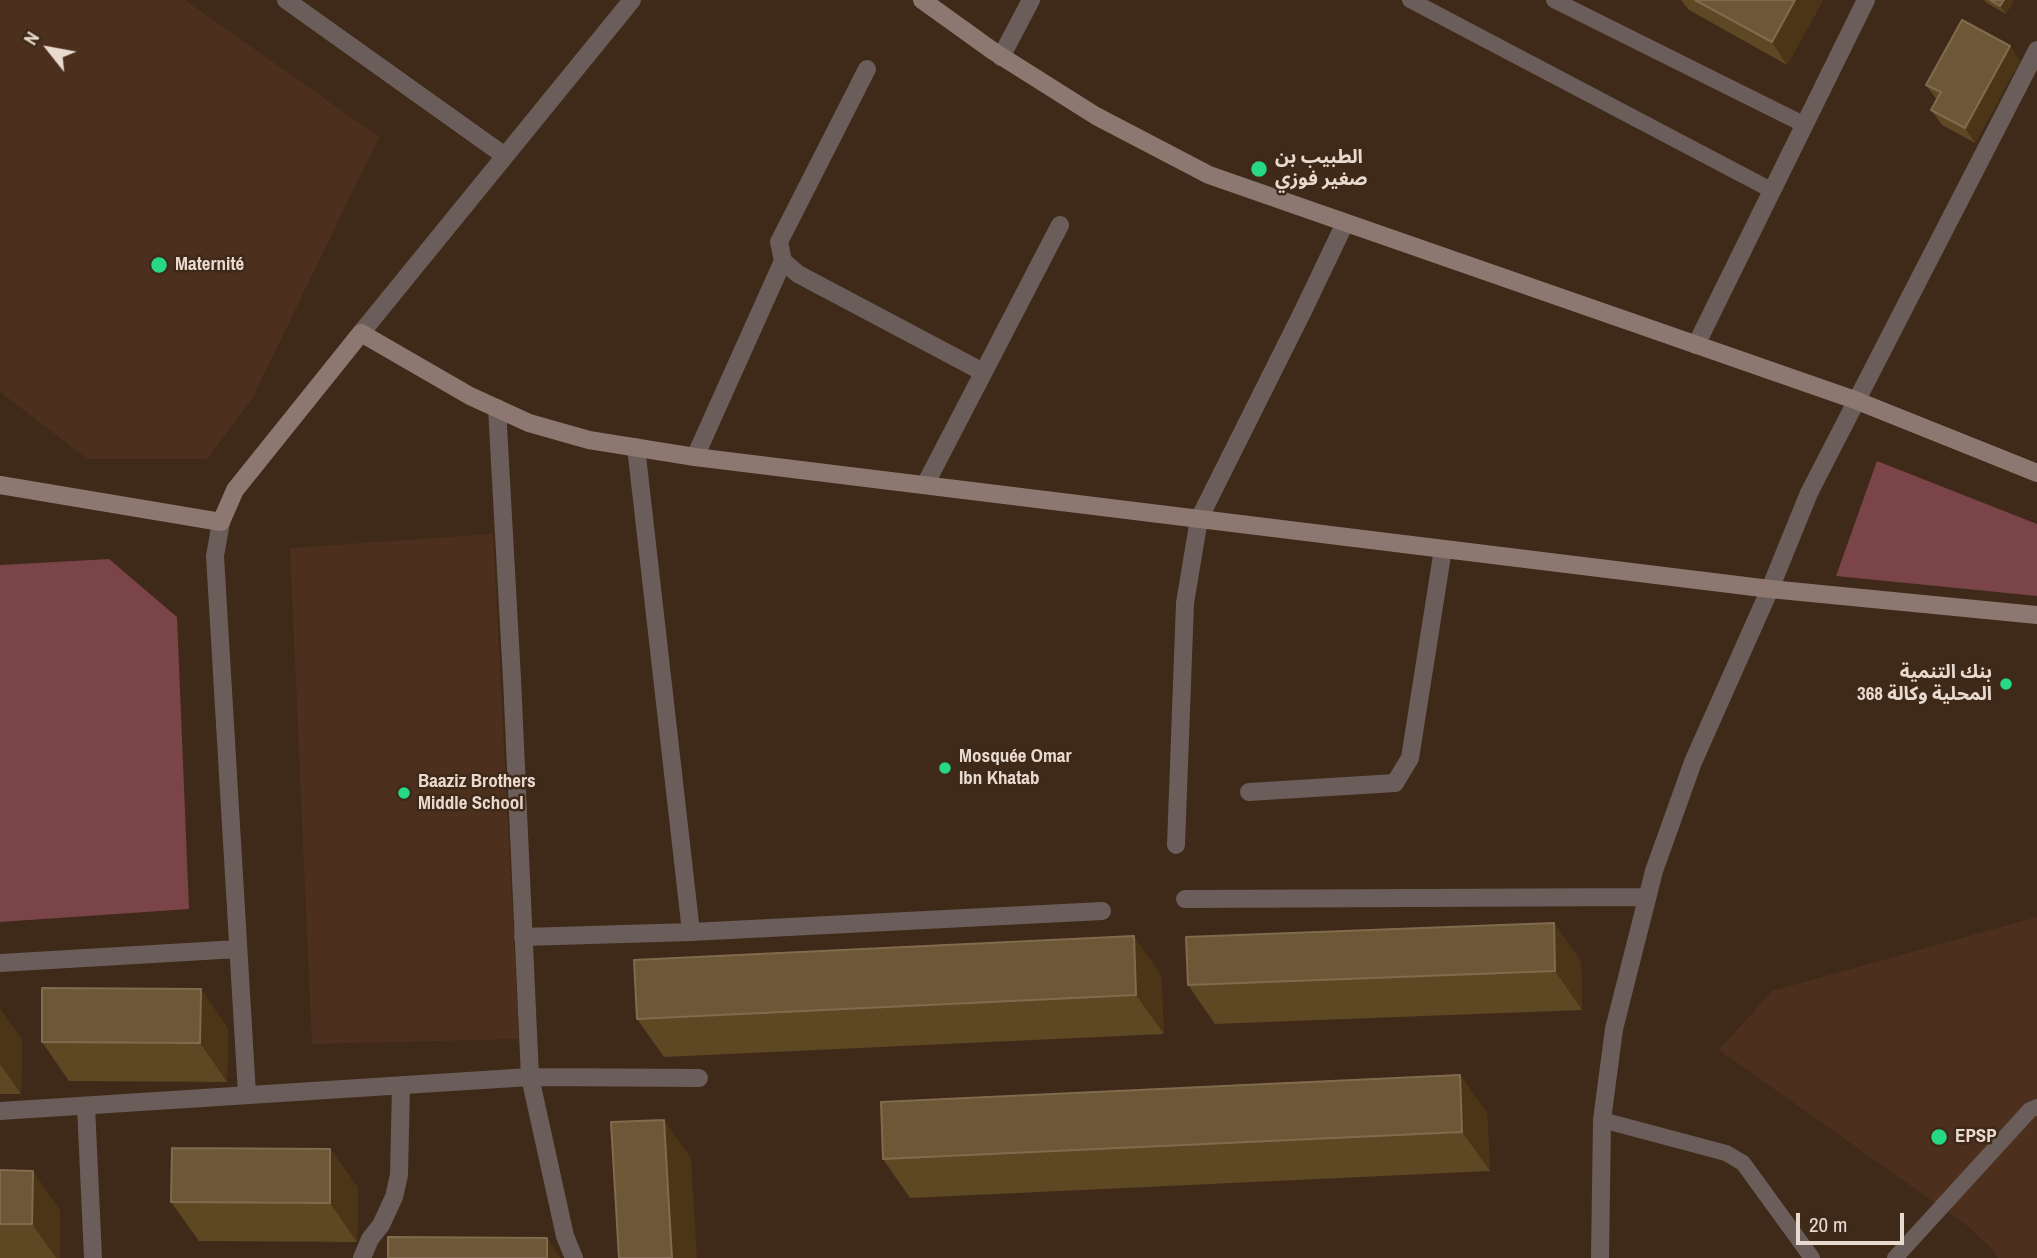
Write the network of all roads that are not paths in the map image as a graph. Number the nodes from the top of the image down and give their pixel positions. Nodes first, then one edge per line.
1 (286, 0) edge
2 (632, 0) edge
3 (922, 0) edge
4 (1031, 0) edge
5 (1410, 0) edge
6 (1554, 0) edge
7 (1866, 0) edge
8 (2037, 50) edge
9 (1002, 57) junction
10 (867, 69) dead end
11 (1805, 125) junction
12 (505, 156) junction
13 (1773, 191) junction
14 (1345, 223) junction
15 (1060, 225) dead end
16 (783, 261) junction
17 (361, 333) junction
18 (1696, 345) junction
19 (984, 372) junction
20 (1855, 400) junction
21 (497, 408) junction
22 (636, 447) junction
23 (695, 457) junction
24 (2037, 473) edge
25 (0, 485) edge
26 (925, 485) junction
27 (1199, 519) junction
28 (221, 522) junction
29 (1443, 549) junction
30 (1770, 589) junction
31 (2037, 615) edge
32 (1249, 792) dead end
33 (1176, 845) dead end
34 (1647, 897) junction
35 (1185, 900) dead end
36 (1102, 911) dead end
37 (691, 932) junction
38 (523, 937) junction
39 (238, 949) junction
40 (0, 963) edge
41 (530, 1077) junction
42 (699, 1078) dead end
43 (401, 1085) junction
44 (247, 1094) junction
45 (86, 1106) junction
46 (2037, 1107) edge
47 (0, 1111) edge
48 (1602, 1119) junction
49 (93, 1258) edge
50 (362, 1258) edge
51 (573, 1258) edge
52 (1600, 1258) edge
53 (1812, 1258) edge
54 (1895, 1258) edge

1 - 12 street
2 - 12 street
3 - 9 main road
4 - 9 street
5 - 13 lane
6 - 11 lane
7 - 11 street
8 - 20 street
9 - 14 main road
10 - 16 street
11 - 13 street
12 - 17 street
13 - 18 street
14 - 18 main road
14 - 27 street
15 - 19 street
16 - 19 street
16 - 23 street
17 - 21 main road
17 - 28 main road
18 - 20 main road
19 - 26 street
20 - 24 main road
20 - 30 street
21 - 22 main road
21 - 38 street
22 - 23 main road
22 - 37 street
23 - 26 main road
25 - 28 main road
26 - 27 main road
27 - 29 main road
27 - 33 street
28 - 39 street
29 - 30 main road
29 - 32 street
30 - 31 main road
30 - 34 street
34 - 35 street
34 - 48 street
36 - 37 street
37 - 38 street
38 - 41 street
39 - 40 street
39 - 44 street
41 - 42 street
41 - 43 street
41 - 51 street
43 - 44 street
43 - 50 street
44 - 45 street
45 - 47 street
45 - 49 street
46 - 54 lane
48 - 52 street
48 - 53 lane

